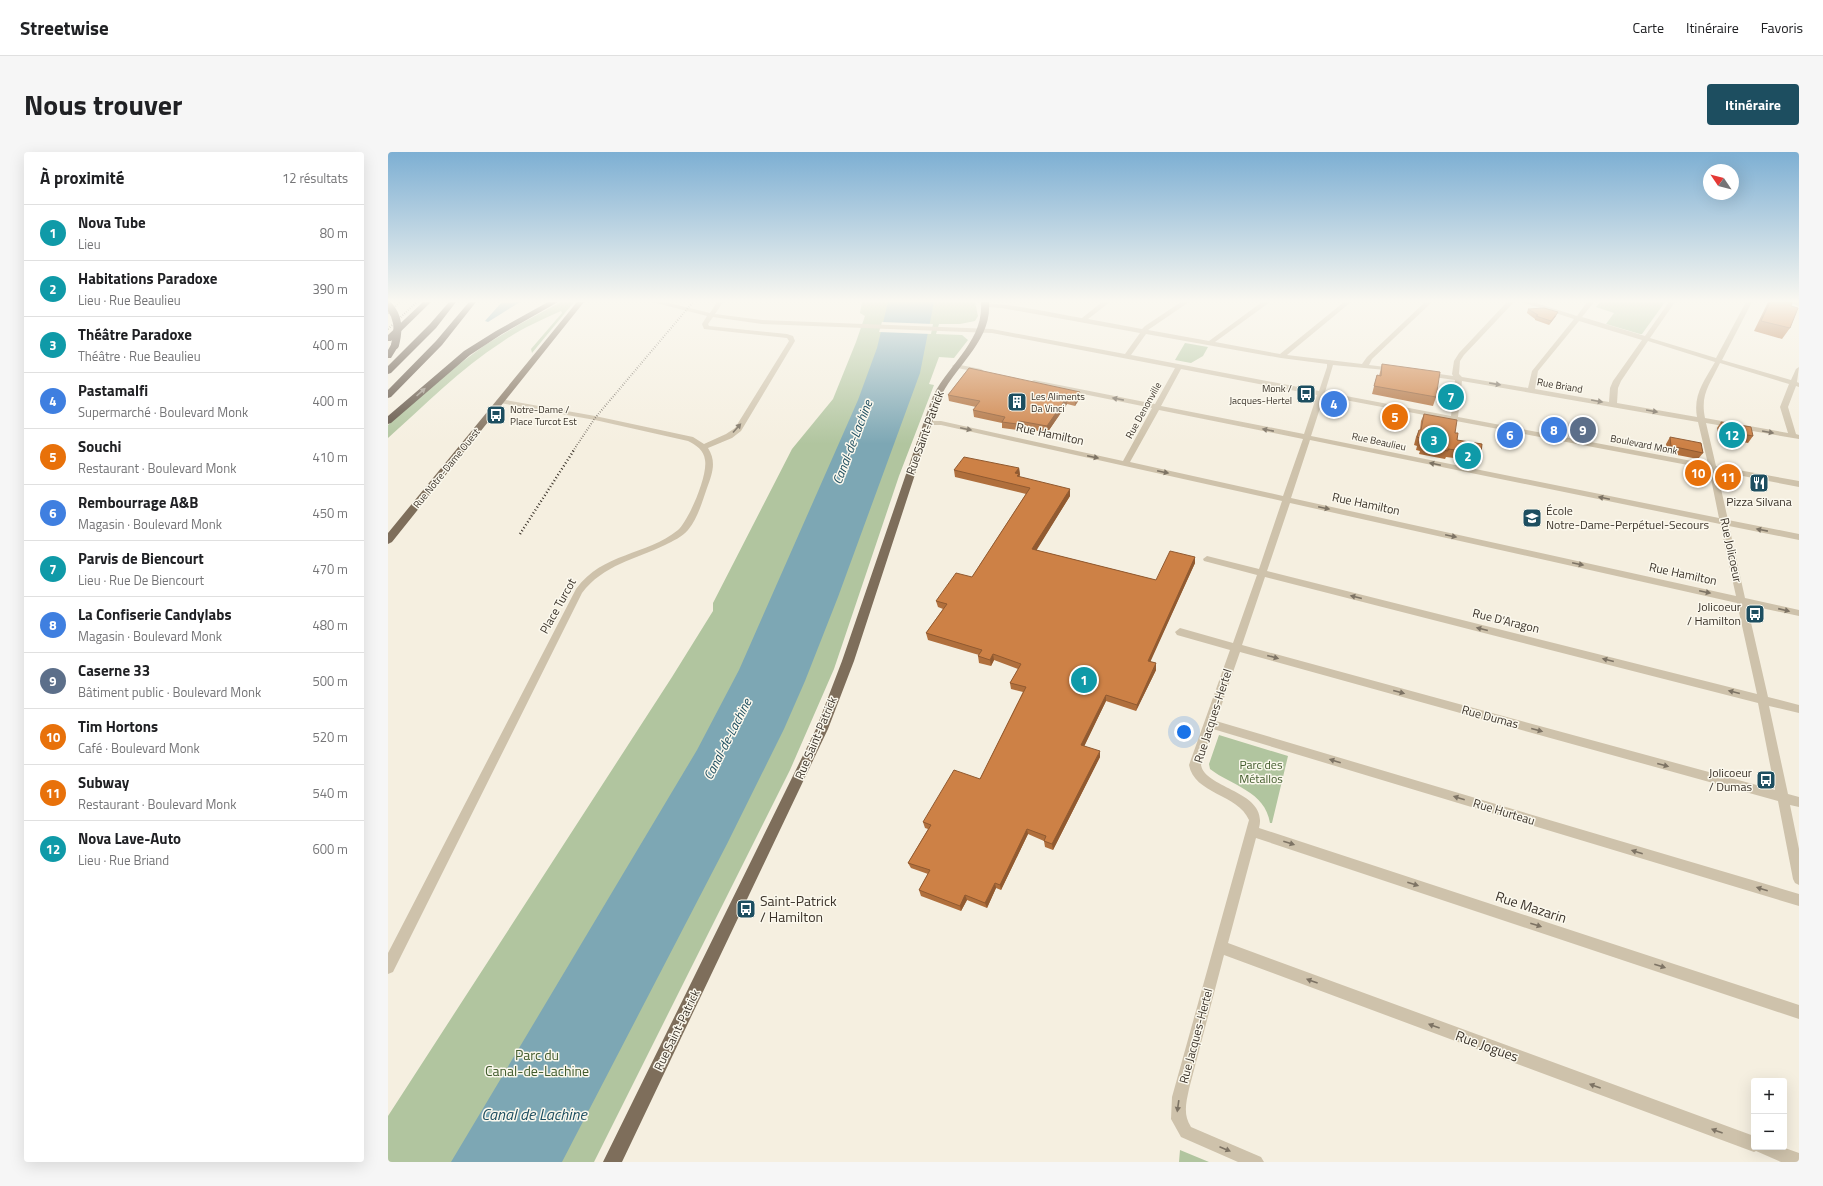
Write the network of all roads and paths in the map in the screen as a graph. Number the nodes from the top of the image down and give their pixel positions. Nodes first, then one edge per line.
1 (410, 349) edge
2 (433, 349) edge
3 (462, 349) edge
4 (473, 349) edge
5 (542, 349) edge
6 (787, 349) edge
7 (969, 349) edge
8 (1084, 349) edge
9 (1132, 349) edge
10 (1243, 349) edge
11 (1290, 349) edge
12 (1378, 349) edge
13 (1466, 349) edge
14 (1553, 349) edge
15 (1640, 349) edge
16 (1680, 349) edge
17 (1724, 349) edge
18 (1281, 356) junction
19 (1127, 357) junction
20 (1718, 361) junction
21 (1330, 362) junction
22 (955, 366) junction
23 (1365, 366) junction
24 (1179, 367) junction
25 (1799, 370) edge
26 (388, 371) edge
27 (1402, 371) edge
28 (988, 373) edge
29 (1416, 373) edge
30 (1459, 378) junction
31 (1027, 381) edge
32 (1796, 384) edge
33 (1531, 390) junction
34 (1321, 394) junction
35 (388, 395) edge
36 (500, 401) junction
37 (1613, 404) junction
38 (1157, 407) junction
39 (388, 411) edge
40 (1454, 419) junction
41 (1702, 420) junction
42 (388, 421) edge
43 (928, 423) junction
44 (1307, 437) junction
45 (1796, 437) edge
46 (703, 447) junction
47 (1125, 464) junction
48 (1713, 468) junction
49 (1799, 484) edge
50 (1286, 500) junction
51 (1724, 522) junction
52 (1799, 537) edge
53 (388, 540) edge
54 (1207, 559) dead end
55 (1262, 573) junction
56 (1742, 600) junction
57 (1799, 613) edge
58 (1180, 632) dead end
59 (1236, 647) junction
60 (1763, 700) junction
61 (1799, 709) edge
62 (1209, 723) junction
63 (1782, 798) junction
64 (1799, 802) edge
65 (1252, 831) junction
66 (1799, 879) edge
67 (1799, 900) edge
68 (1220, 947) junction
69 (388, 967) edge
70 (1799, 1012) edge
71 (1751, 1143) edge
72 (1770, 1150) edge
73 (1799, 1161) edge
74 (612, 1162) edge
75 (1256, 1162) edge

1 - 26 highway
2 - 35 highway
3 - 39 highway
42 -> 4 highway
5 - 36 main road, Rue Notre-Dame Ouest
46 -> 6 street
7 - 22 main road, Rue Saint-Patrick
8 - 19 street, Boulevard Monk
9 - 19 street
10 - 18 street
11 - 18 street
12 - 23 street
13 - 30 street
14 - 33 street
15 - 37 street
16 - 20 street
17 - 20 street, Rue Jolicoeur
18 - 21 street
19 - 24 street, Boulevard Monk
20 - 32 street
20 - 41 street, Rue Jolicoeur
21 - 23 street
21 - 34 street, Rue Jacques-Hertel
22 - 28 street
22 - 43 main road, Rue Saint-Patrick
23 - 27 street
24 - 34 street, Boulevard Monk
24 - 38 street, Rue Denonville
25 - 32 street
29 - 30 street, Rue Briand
30 -> 33 street, Rue Briand
30 - 40 street
38 -> 31 street, Rue Beaulieu
32 - 45 street
33 -> 37 street, Rue Briand
34 - 40 street, Boulevard Monk
34 - 44 street, Rue Jacques-Hertel
36 - 46 street
36 - 53 main road, Rue Notre-Dame Ouest
37 -> 41 street, Rue Briand
44 -> 38 street, Rue Beaulieu
38 - 47 street, Rue Denonville
40 - 48 street, Boulevard Monk
41 -> 45 street, Rue Briand
41 - 48 street, Rue Jolicoeur
43 -> 47 street, Rue Hamilton
43 - 74 main road, Rue Saint-Patrick
44 - 50 street, Rue Jacques-Hertel
51 -> 44 street, Rue Beaulieu
46 - 69 street, Place Turcot
47 -> 50 street, Rue Hamilton
48 - 49 street, Boulevard Monk
48 - 51 street, Rue Jolicoeur
50 - 55 street, Rue Jacques-Hertel
50 -> 56 street, Rue Hamilton
52 -> 51 street, Rue Beaulieu
51 - 56 street, Rue Jolicoeur
54 - 55 street, Rue D'Aragon
55 - 59 street, Rue Jacques-Hertel
60 -> 55 street, Rue D'Aragon
56 -> 57 street, Rue Hamilton
56 - 60 street, Rue Jolicoeur
58 - 59 street, Rue Dumas
59 - 62 street, Rue Jacques-Hertel
59 -> 63 street, Rue Dumas
60 - 61 street, Rue D'Aragon
60 - 63 street, Rue Jolicoeur
62 - 65 street, Rue Jacques-Hertel
67 -> 62 street, Rue Hurteau
63 - 64 street, Rue Dumas
63 - 66 street, Rue Jolicoeur
65 - 68 street, Rue Jacques-Hertel
65 -> 70 street, Rue Mazarin
71 -> 68 street, Rue Jogues
68 -> 75 street, Rue Jacques-Hertel
72 - 73 street

